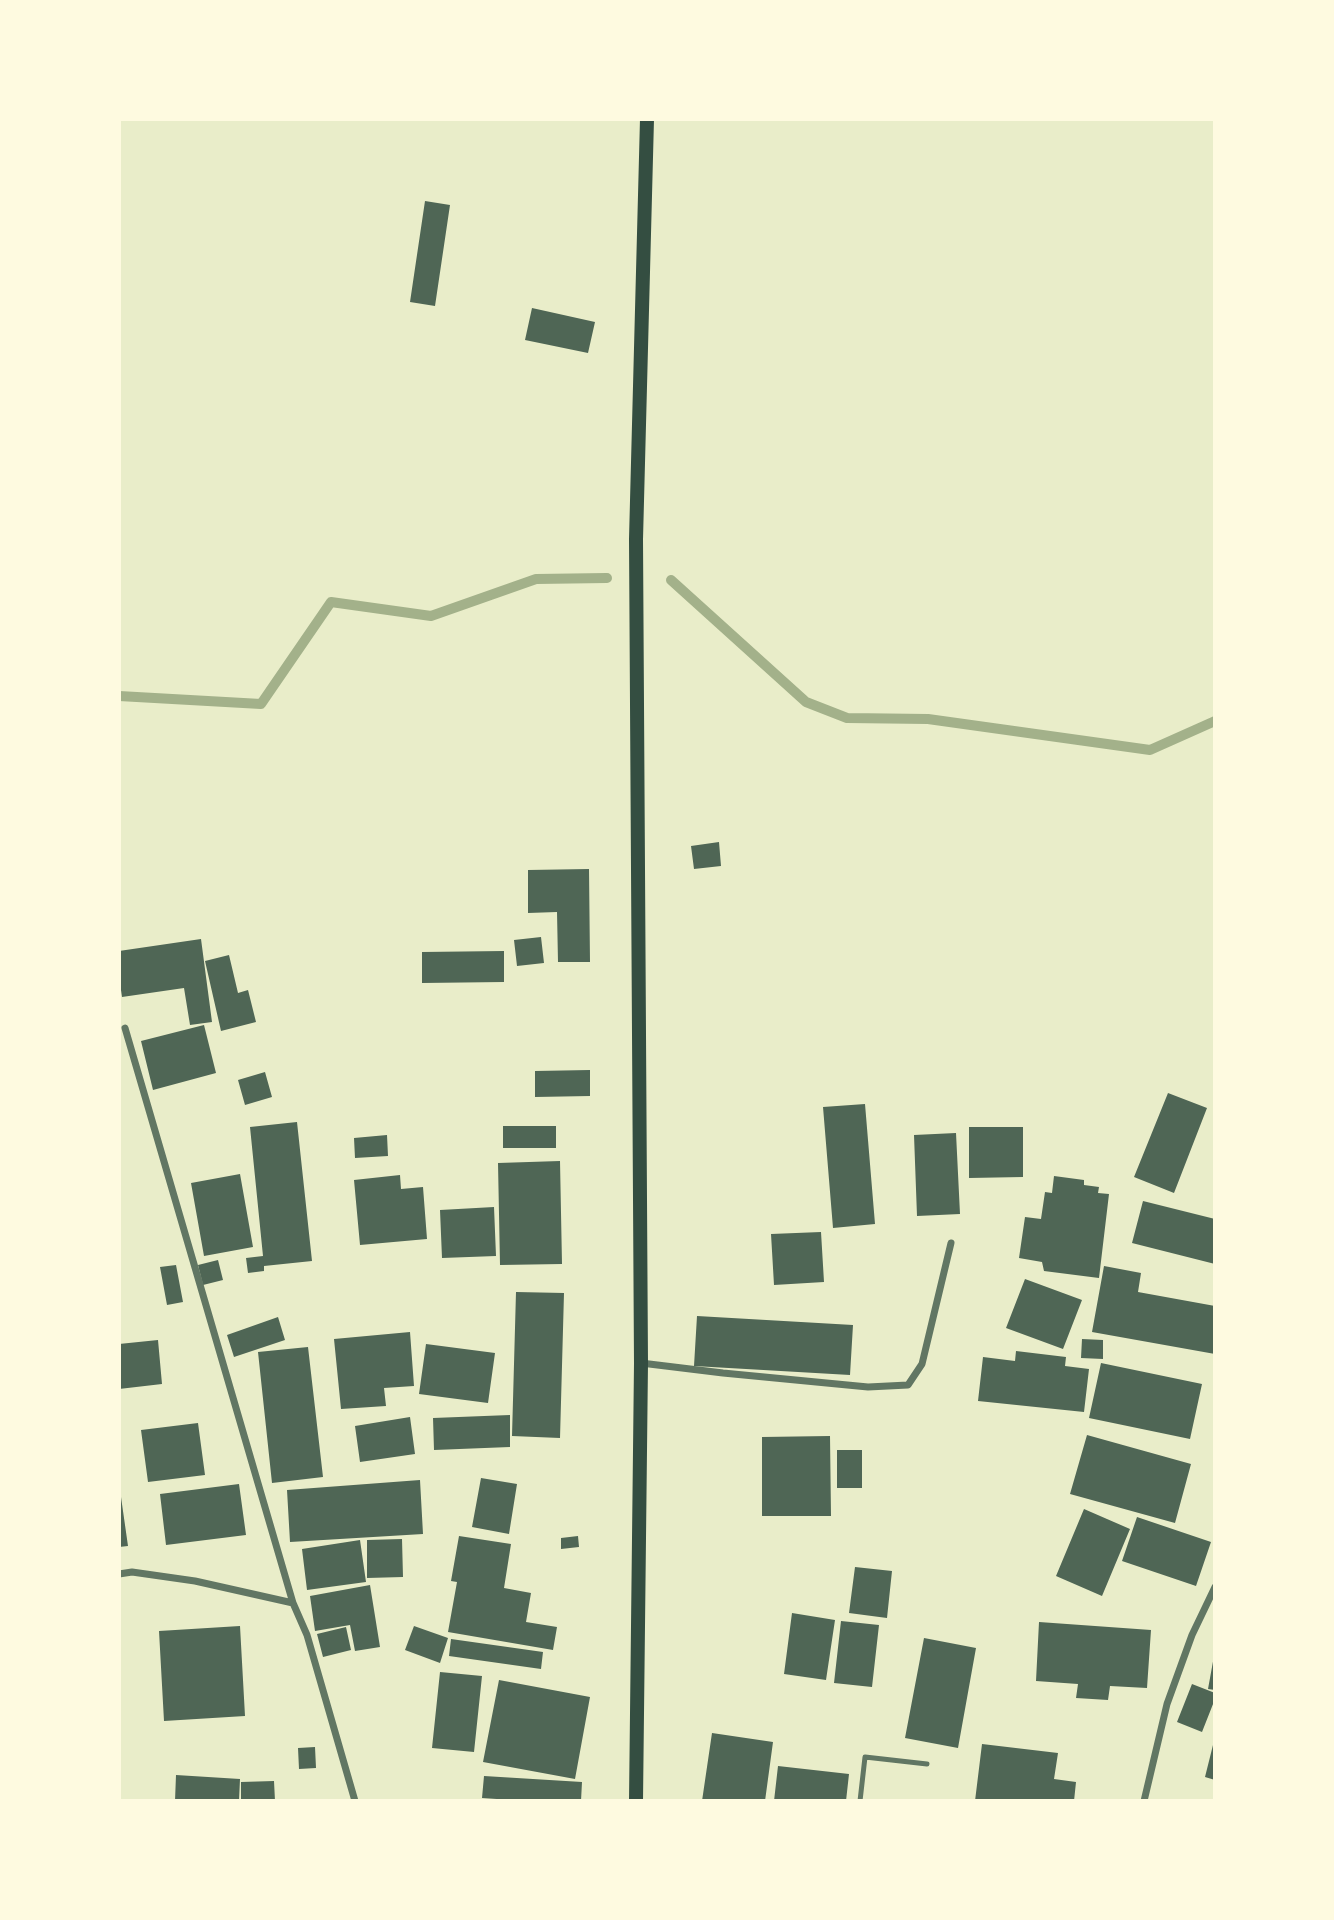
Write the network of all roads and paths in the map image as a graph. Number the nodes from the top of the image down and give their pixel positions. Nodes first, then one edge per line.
1 (647, 119) edge
2 (125, 1028) dead end
3 (951, 1243) dead end
4 (641, 1363) junction
5 (119, 1574) edge
6 (1215, 1587) edge
7 (293, 1603) junction
8 (927, 1764) dead end
9 (355, 1801) edge
10 (636, 1801) edge
11 (860, 1801) edge
12 (1144, 1801) edge

1 - 4 main road
2 - 7 street
3 - 4 street
4 - 10 main road
5 - 7 street
6 - 12 street
7 - 9 street
8 - 11 lane

